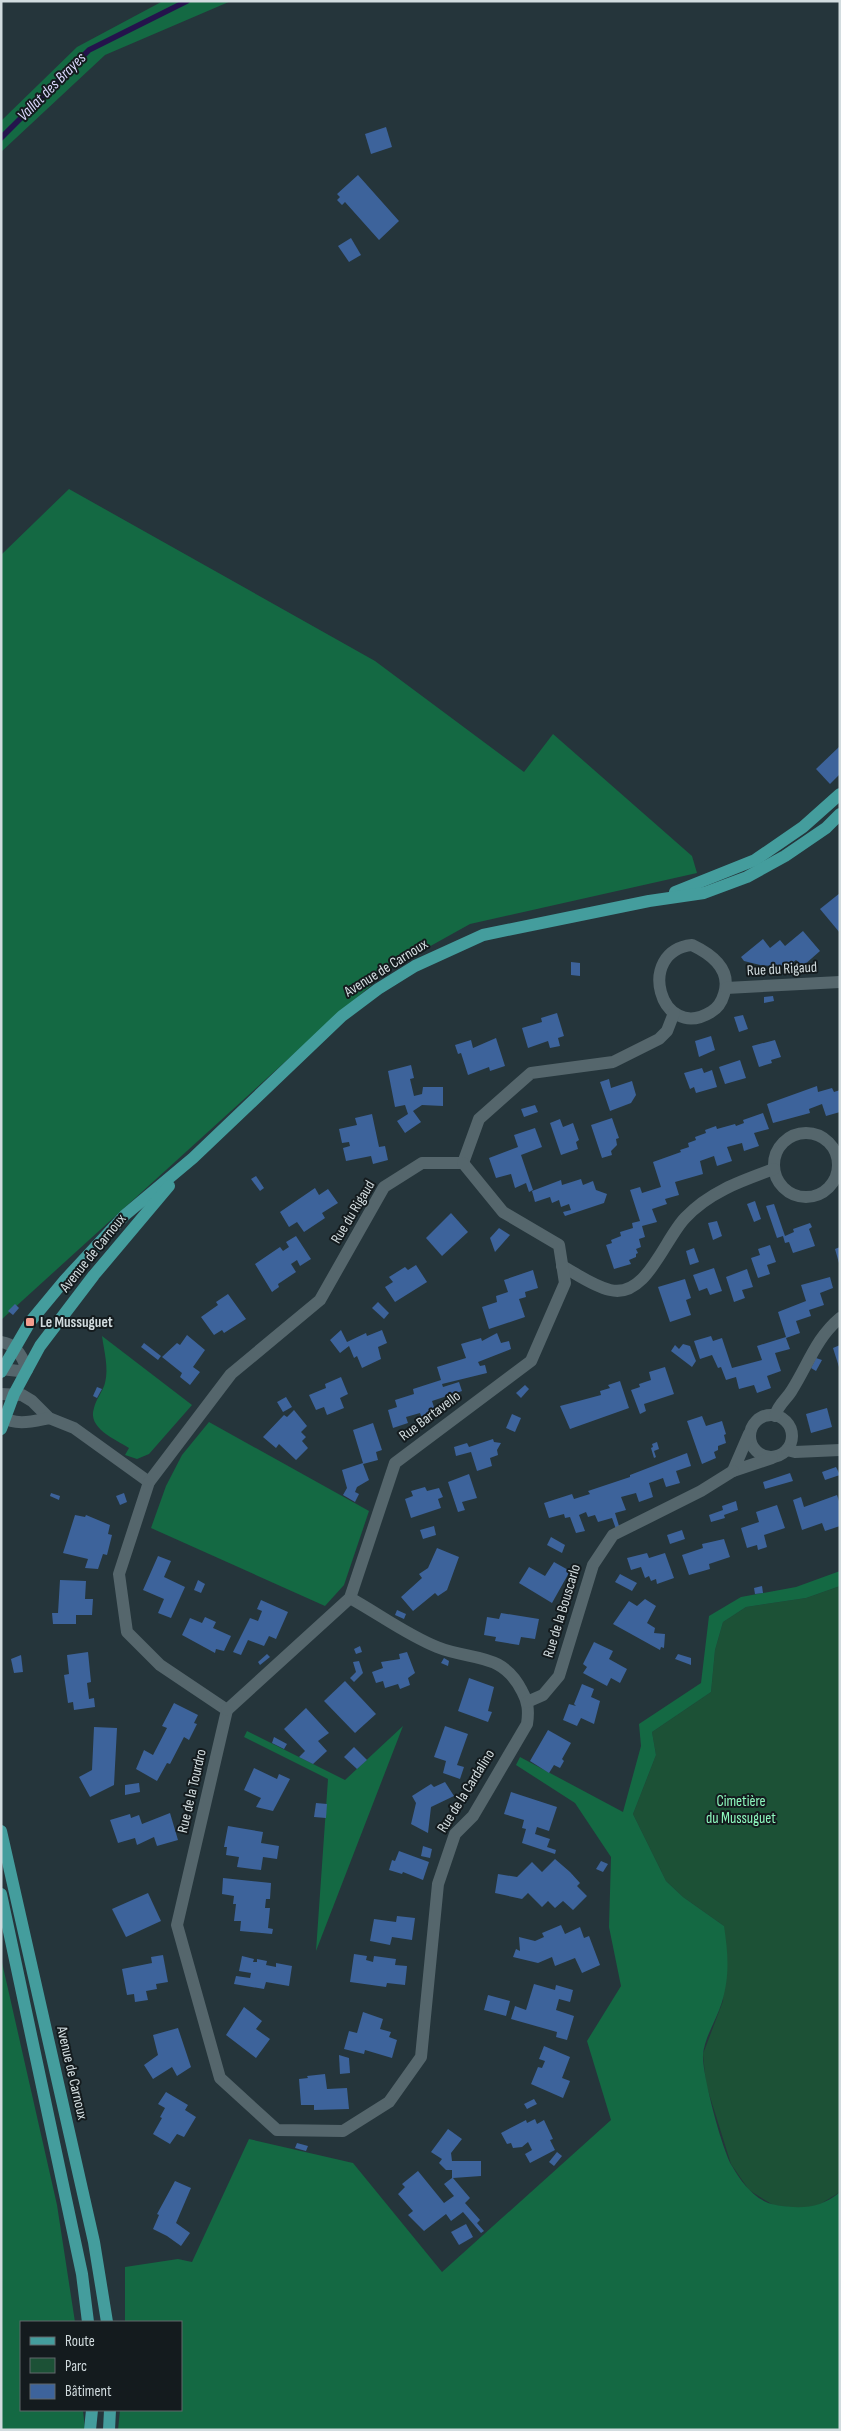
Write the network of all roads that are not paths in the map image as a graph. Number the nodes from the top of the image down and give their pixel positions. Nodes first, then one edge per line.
1 (840, 794) edge
2 (840, 814) edge
3 (649, 901) junction
4 (840, 982) edge
5 (726, 988) junction
6 (674, 1013) junction
7 (193, 1158) junction
8 (463, 1164) junction
9 (774, 1169) junction
10 (562, 1266) junction
11 (840, 1318) edge
12 (1, 1342) edge
13 (14, 1348) junction
14 (2, 1370) edge
15 (27, 1370) junction
16 (8, 1394) edge
17 (775, 1416) junction
18 (50, 1418) junction
19 (3, 1421) edge
20 (749, 1434) junction
21 (787, 1450) junction
22 (840, 1450) edge
23 (772, 1458) junction
24 (733, 1472) junction
25 (149, 1482) junction
26 (350, 1598) junction
27 (527, 1702) junction
28 (227, 1710) junction
29 (1, 1831) edge
30 (1, 1894) edge
31 (278, 2130) joint
32 (88, 2321) edge
33 (107, 2321) edge
34 (92, 2411) edge
35 (110, 2411) edge
36 (90, 2430) edge
37 (109, 2430) edge

1 - 3 main road, Avenue de Carnoux
2 - 3 main road, Avenue de Carnoux
3 - 7 main road, Avenue de Carnoux
4 - 5 street, Rue du Rigaud
5 - 6 street
5 - 6 street
6 - 8 street
7 - 13 main road, Avenue de Carnoux
7 - 15 main road, Avenue de Carnoux
8 - 10 street
8 - 25 street, Rue du Rigaud
9 - 9 street
9 - 10 street
10 - 26 street, Rue Bartavello
11 - 17 street
12 - 13 street
13 - 14 main road, Avenue de Carnoux
13 - 15 street
14 - 15 street
15 - 16 main road, Avenue de Carnoux
16 - 18 street
16 - 19 main road, Avenue de Carnoux
17 - 20 street
17 - 21 street
18 - 19 street
18 - 25 street
20 - 23 street
20 - 24 street
21 - 22 street
21 - 23 street
23 - 24 street, Rue de la Bouscarlo
24 - 27 street, Rue de la Bouscarlo
25 - 28 street
26 - 27 street
26 - 28 street
27 - 31 street, Rue de la Cardalino
28 - 31 street, Rue de la Tourdro
29 - 33 main road, Avenue de Carnoux
30 - 32 main road, Avenue de Carnoux
34 - 36 main road
35 - 37 main road

